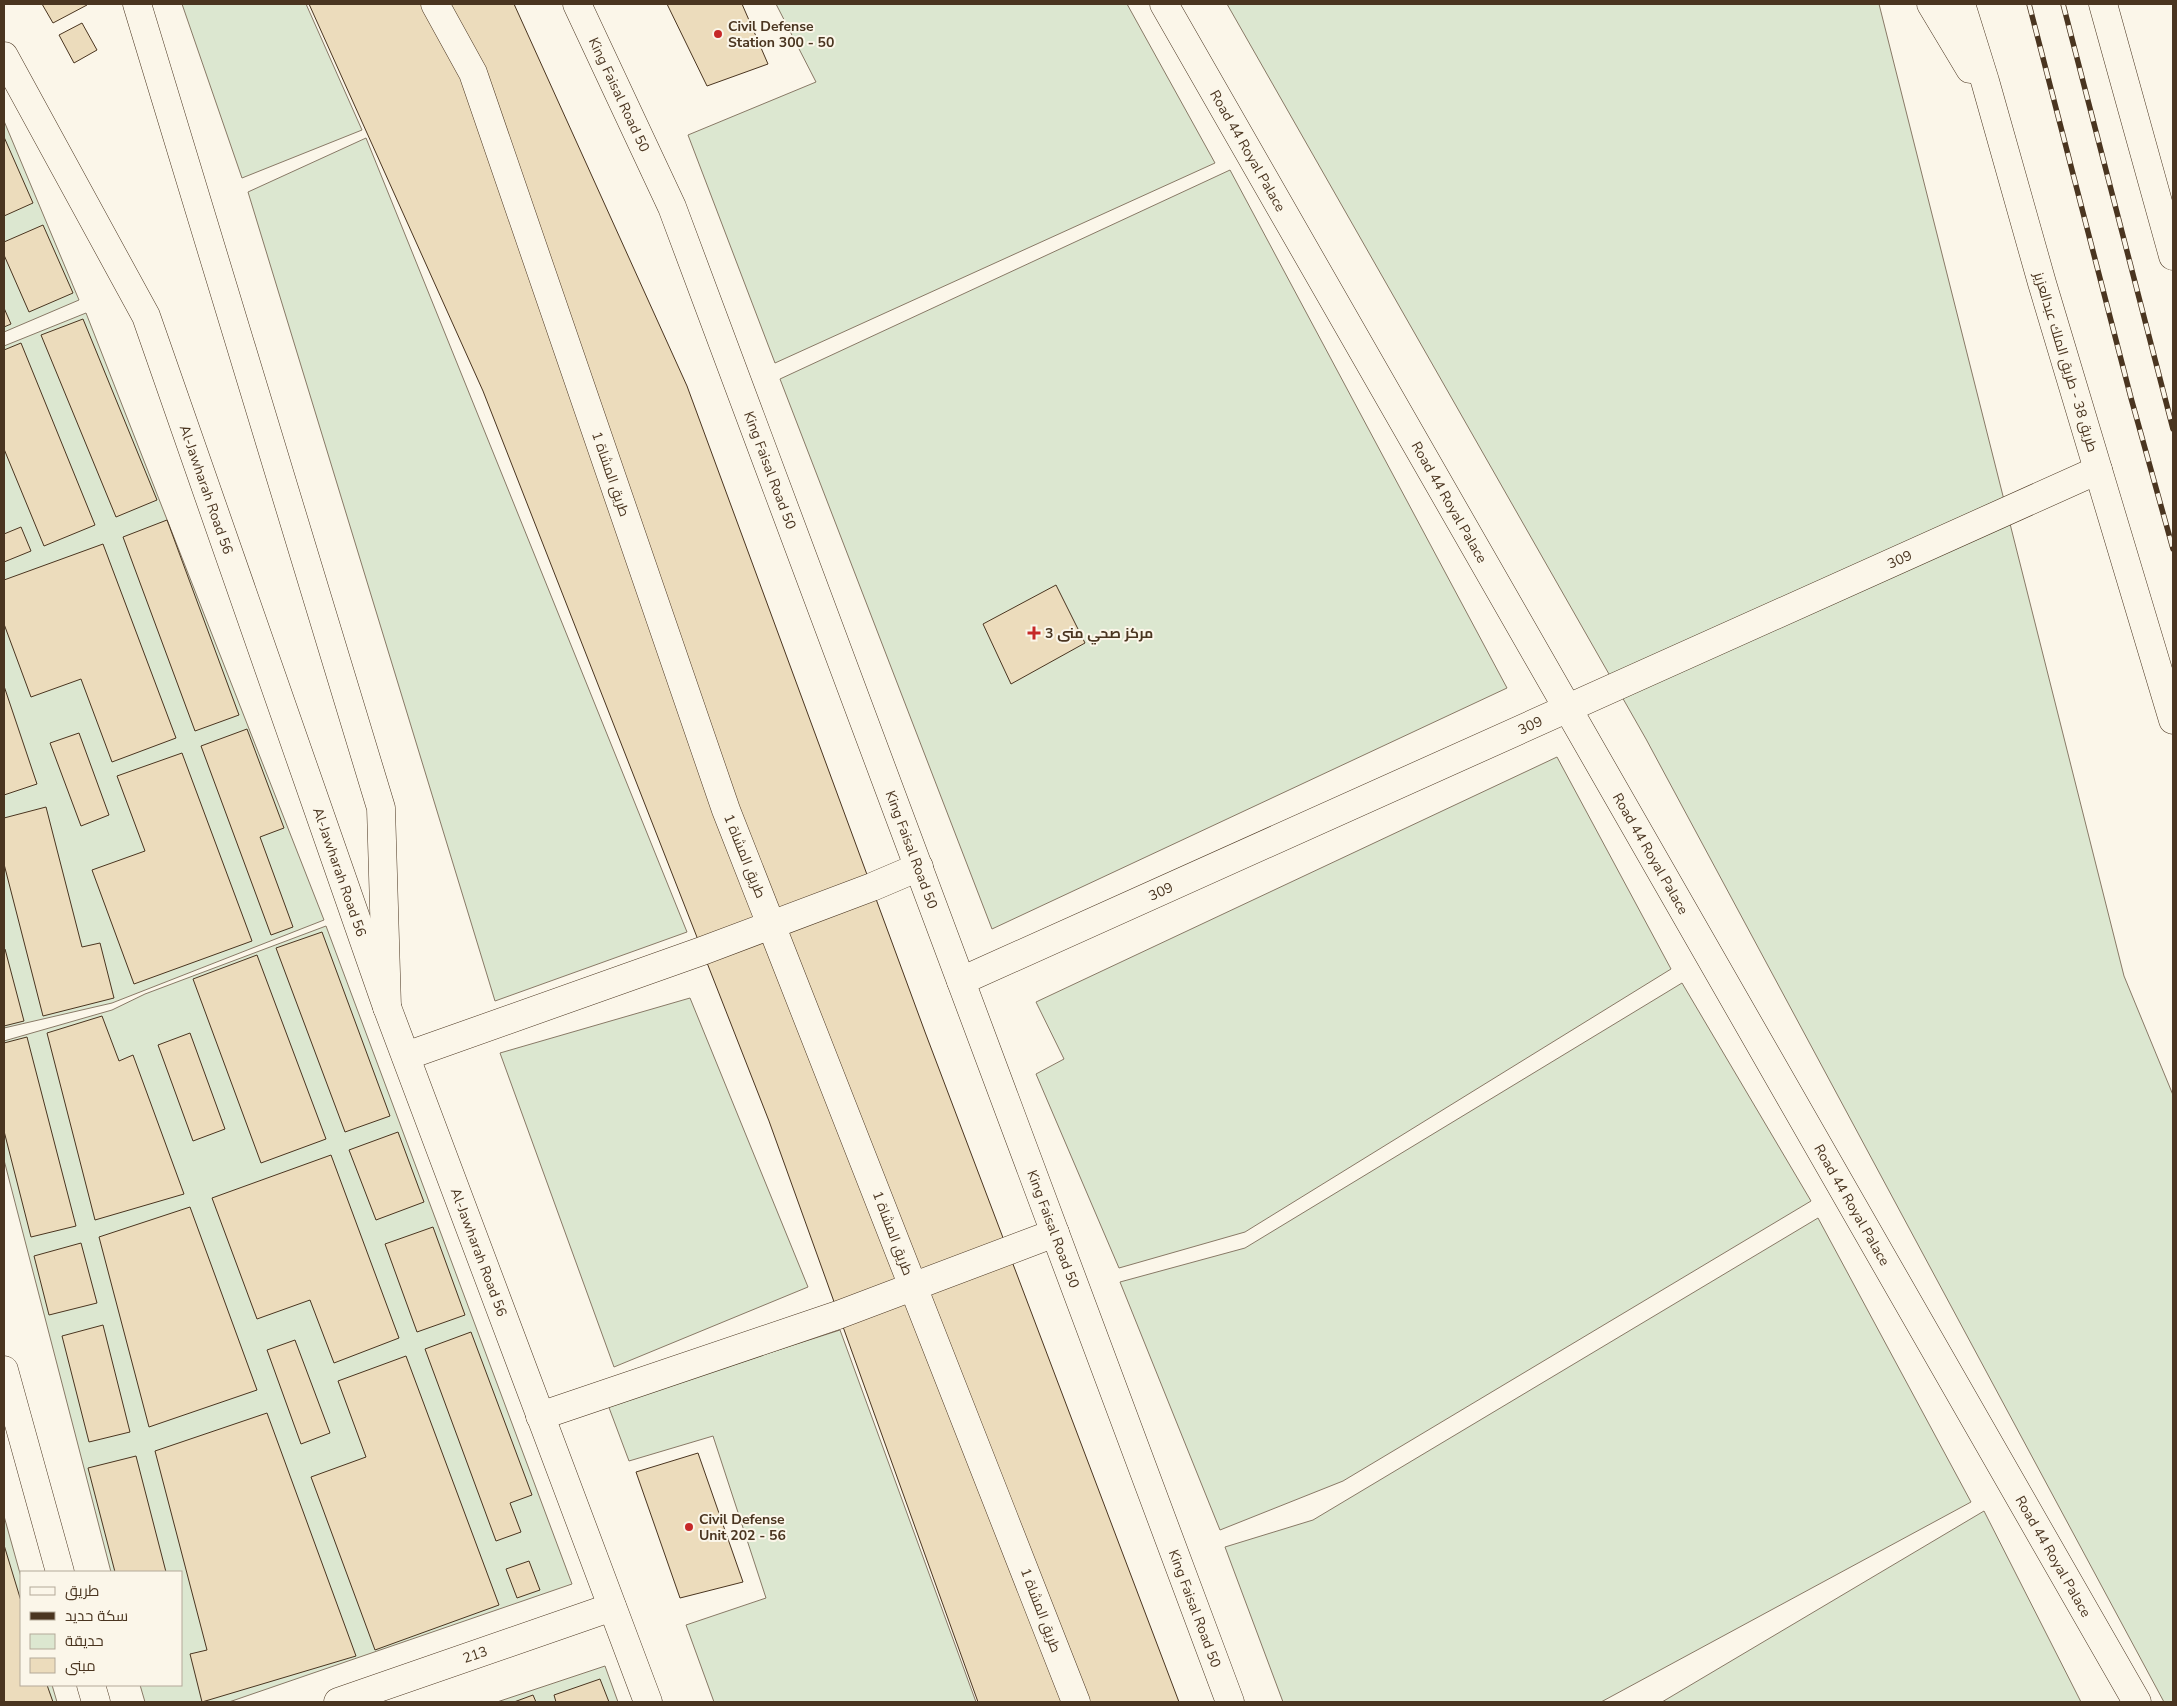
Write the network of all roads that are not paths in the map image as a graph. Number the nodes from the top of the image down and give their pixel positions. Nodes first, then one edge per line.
1 (137, 4) edge
2 (435, 4) edge
3 (578, 4) edge
4 (1164, 4) edge
5 (1931, 4) edge
6 (1961, 4) edge
7 (2103, 4) edge
8 (4, 56) edge
9 (1991, 103) junction
10 (2173, 256) edge
11 (2098, 470) junction
12 (1567, 708) junction
13 (2173, 720) edge
14 (919, 867) junction
15 (771, 923) junction
16 (961, 981) junction
17 (387, 1007) junction
18 (406, 1056) junction
19 (1055, 1233) junction
20 (913, 1285) junction
21 (4, 1370) edge
22 (540, 1416) junction
23 (60, 1571) edge
24 (612, 1607) junction
25 (91, 1686) edge
26 (96, 1702) edge
27 (338, 1702) edge
28 (648, 1702) edge
29 (1076, 1702) edge
30 (1230, 1702) edge
31 (2136, 1702) edge

1 - 17 street
2 - 15 street, طريق المشاة 1
3 - 14 street, King Faisal Road 50
4 - 12 street, Road 44 Royal Palace
5 - 9 street
6 - 9 street, طريق 38 - طريق الملك عبدالعزيز
7 - 10 street
8 - 17 street, Al-Jawharah Road 56
9 - 11 street, طريق 38 - طريق الملك عبدالعزيز
11 - 12 street, 309
11 - 13 street, طريق 38 - طريق الملك عبدالعزيز
12 - 16 street, 309
12 - 31 street, Road 44 Royal Palace
14 - 15 street
14 - 16 street, King Faisal Road 50
15 - 18 street
15 - 20 street, طريق المشاة 1
16 - 19 street, King Faisal Road 50
17 - 18 street, Al-Jawharah Road 56
18 - 22 street, Al-Jawharah Road 56
19 - 20 street
19 - 30 street, King Faisal Road 50
20 - 22 street
20 - 29 street, طريق المشاة 1
21 - 23 street
22 - 24 street, Al-Jawharah Road 56
24 - 27 street, 213
24 - 28 street, Al-Jawharah Road 56
25 - 26 street

